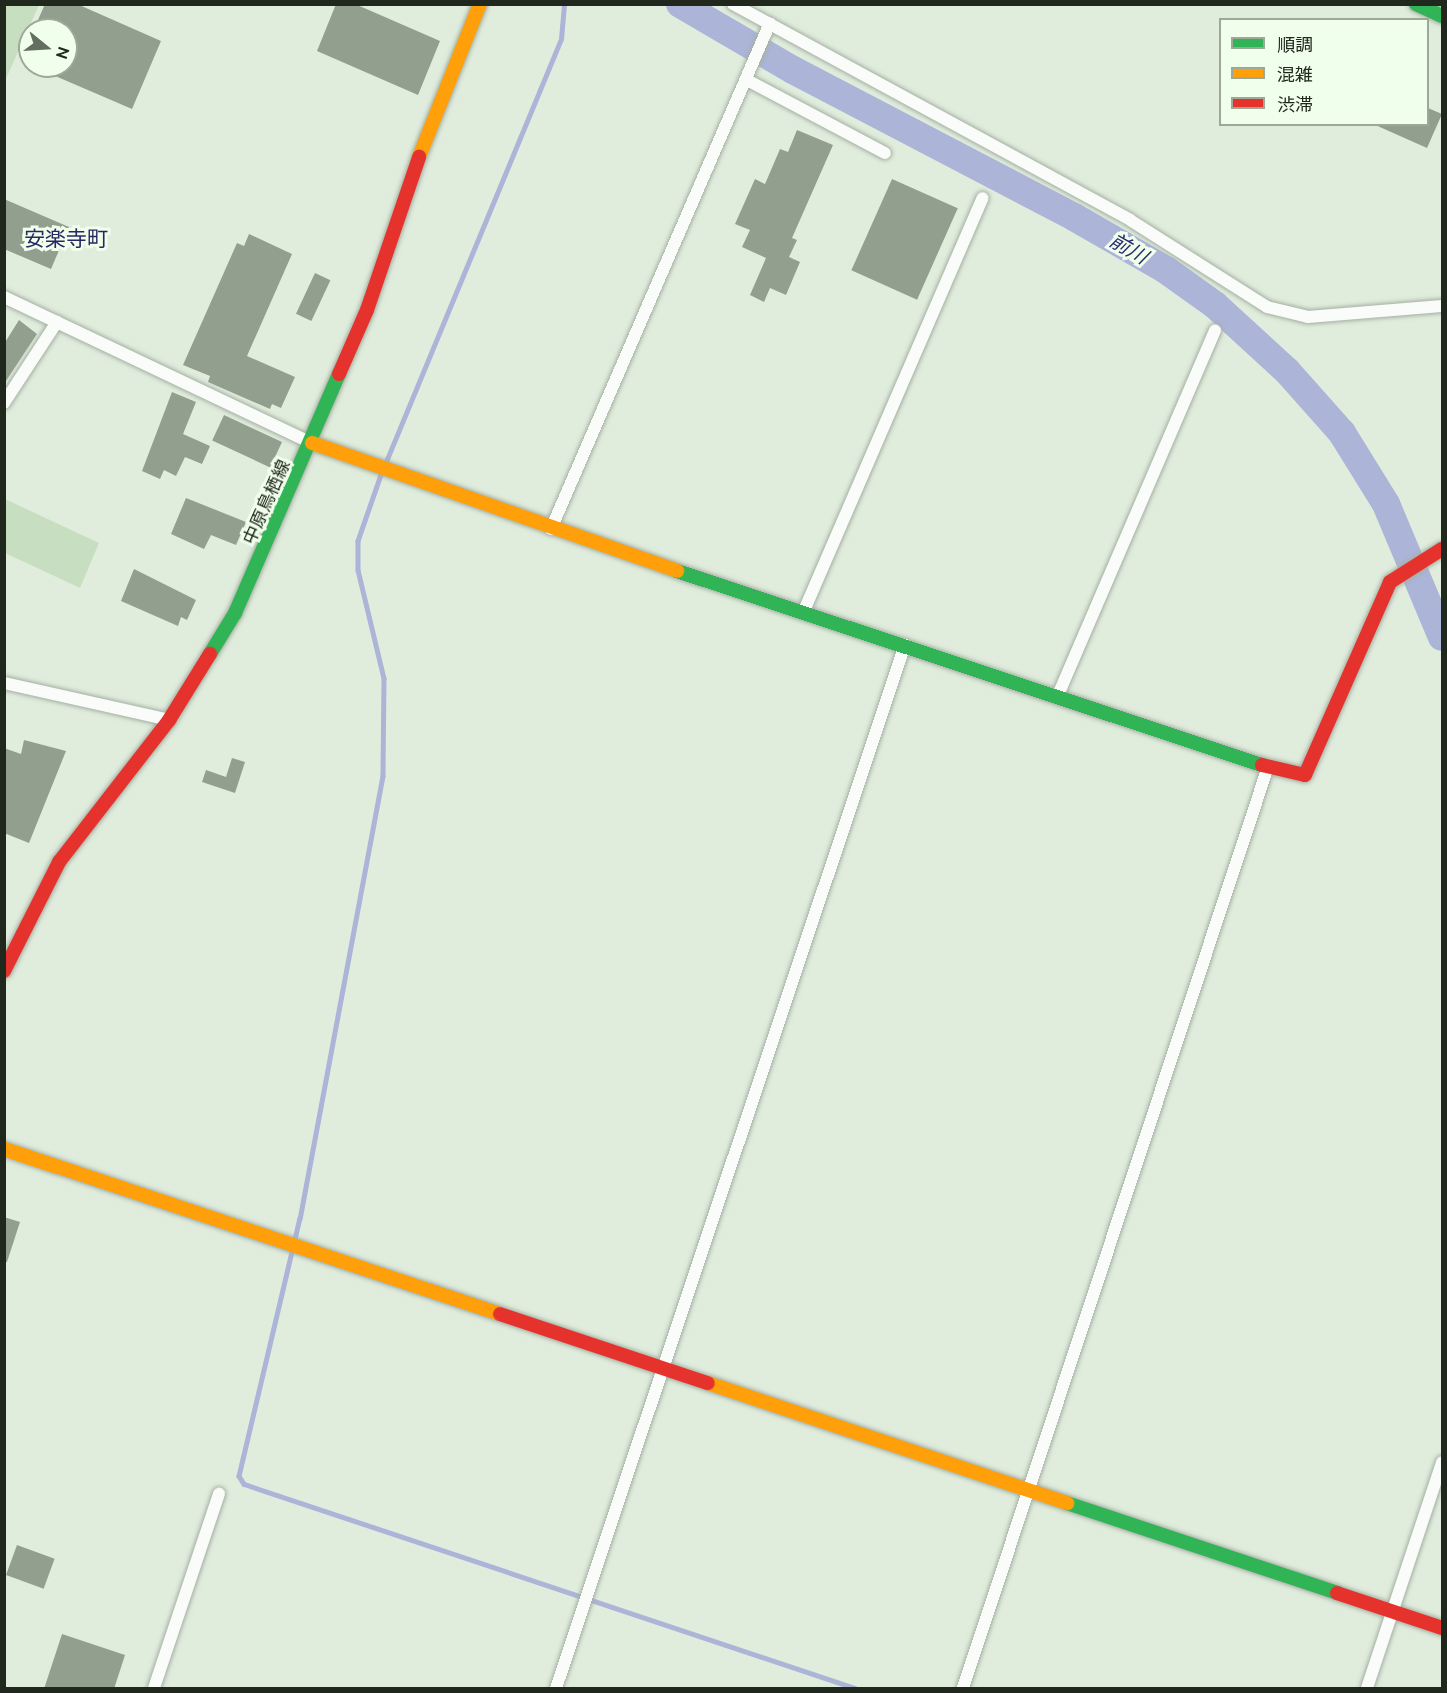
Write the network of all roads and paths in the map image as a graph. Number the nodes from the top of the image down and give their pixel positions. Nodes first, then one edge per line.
1 (480, 4) edge
2 (733, 4) edge
3 (1416, 4) edge
4 (1443, 16) edge
5 (770, 23) junction
6 (747, 80) junction
7 (885, 153) dead end
8 (983, 198) dead end
9 (4, 297) edge
10 (1443, 306) edge
11 (57, 322) junction
12 (1215, 330) dead end
13 (4, 403) edge
14 (312, 443) junction
15 (551, 529) junction
16 (1439, 551) edge
17 (803, 613) junction
18 (905, 645) junction
19 (4, 683) edge
20 (1058, 694) junction
21 (169, 720) junction
22 (1268, 767) junction
23 (4, 971) edge
24 (4, 1149) edge
25 (664, 1369) junction
26 (1443, 1462) edge
27 (1029, 1490) junction
28 (219, 1494) dead end
29 (1392, 1611) junction
30 (1443, 1628) edge
31 (154, 1689) edge
32 (556, 1689) edge
33 (963, 1689) edge
34 (1367, 1689) edge

1 - 14 street, 中原鳥栖線
2 - 5 street
3 - 4 street
5 - 6 street
5 - 10 street
6 - 7 street
6 - 15 street
8 - 17 street
9 - 11 street
11 - 13 street
11 - 14 street
12 - 20 street
14 - 15 street
14 - 21 street, 中原鳥栖線
15 - 17 street
16 - 22 street
17 - 18 street
18 - 20 street
18 - 25 street
19 - 21 street
20 - 22 street
21 - 23 street, 中原鳥栖線
22 - 27 street
24 - 25 street
25 - 27 street
25 - 32 street
26 - 29 street
27 - 29 street
27 - 33 street
28 - 31 street
29 - 30 street
29 - 34 street

